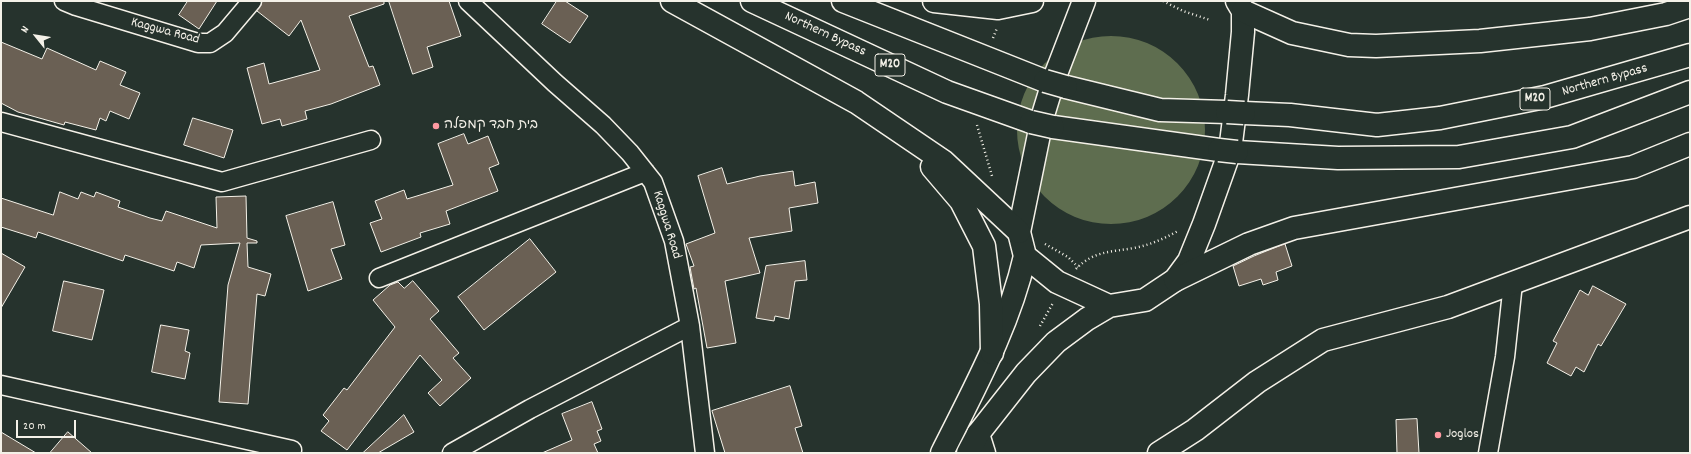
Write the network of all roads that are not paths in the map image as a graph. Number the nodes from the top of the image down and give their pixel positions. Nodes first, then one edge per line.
1 (64, 1) edge
2 (252, 1) edge
3 (468, 1) edge
4 (672, 1) edge
5 (752, 1) edge
6 (934, 1) edge
7 (1032, 1) edge
8 (1084, 1) edge
9 (848, 3) edge
10 (1240, 6) edge
11 (1690, 6) edge
12 (1690, 55) edge
13 (1690, 92) edge
14 (1, 122) edge
15 (907, 137) junction
16 (371, 140) dead end
17 (1690, 144) edge
18 (646, 172) junction
19 (1690, 218) edge
20 (1021, 242) junction
21 (379, 278) dead end
22 (1175, 280) junction
23 (1513, 284) junction
24 (1109, 306) junction
25 (690, 326) junction
26 (992, 353) junction
27 (1, 385) edge
28 (981, 443) edge
29 (292, 450) dead end
30 (452, 453) edge
31 (705, 453) edge
32 (942, 453) edge
33 (968, 453) edge
34 (1159, 453) edge
35 (1488, 453) edge

1 - 2 street, Kaggwa Road
3 - 18 street, Kaggwa Road
4 - 15 main road
5 - 13 main road, Northern Bypass / M20, bridge
6 - 7 main road
8 - 20 main road
9 - 12 main road, Northern Bypass / M20, bridge
10 - 11 main road
10 - 22 main road
14 - 16 street
15 - 20 main road
15 - 26 main road
17 - 22 main road
18 - 21 street
18 - 25 street, Kaggwa Road
19 - 23 main road
20 - 24 main road
20 - 26 main road
22 - 24 main road
23 - 34 main road
23 - 35 street
24 - 28 main road
25 - 30 street
25 - 31 street, Kaggwa Road
26 - 32 main road
27 - 29 street
28 - 33 main road

